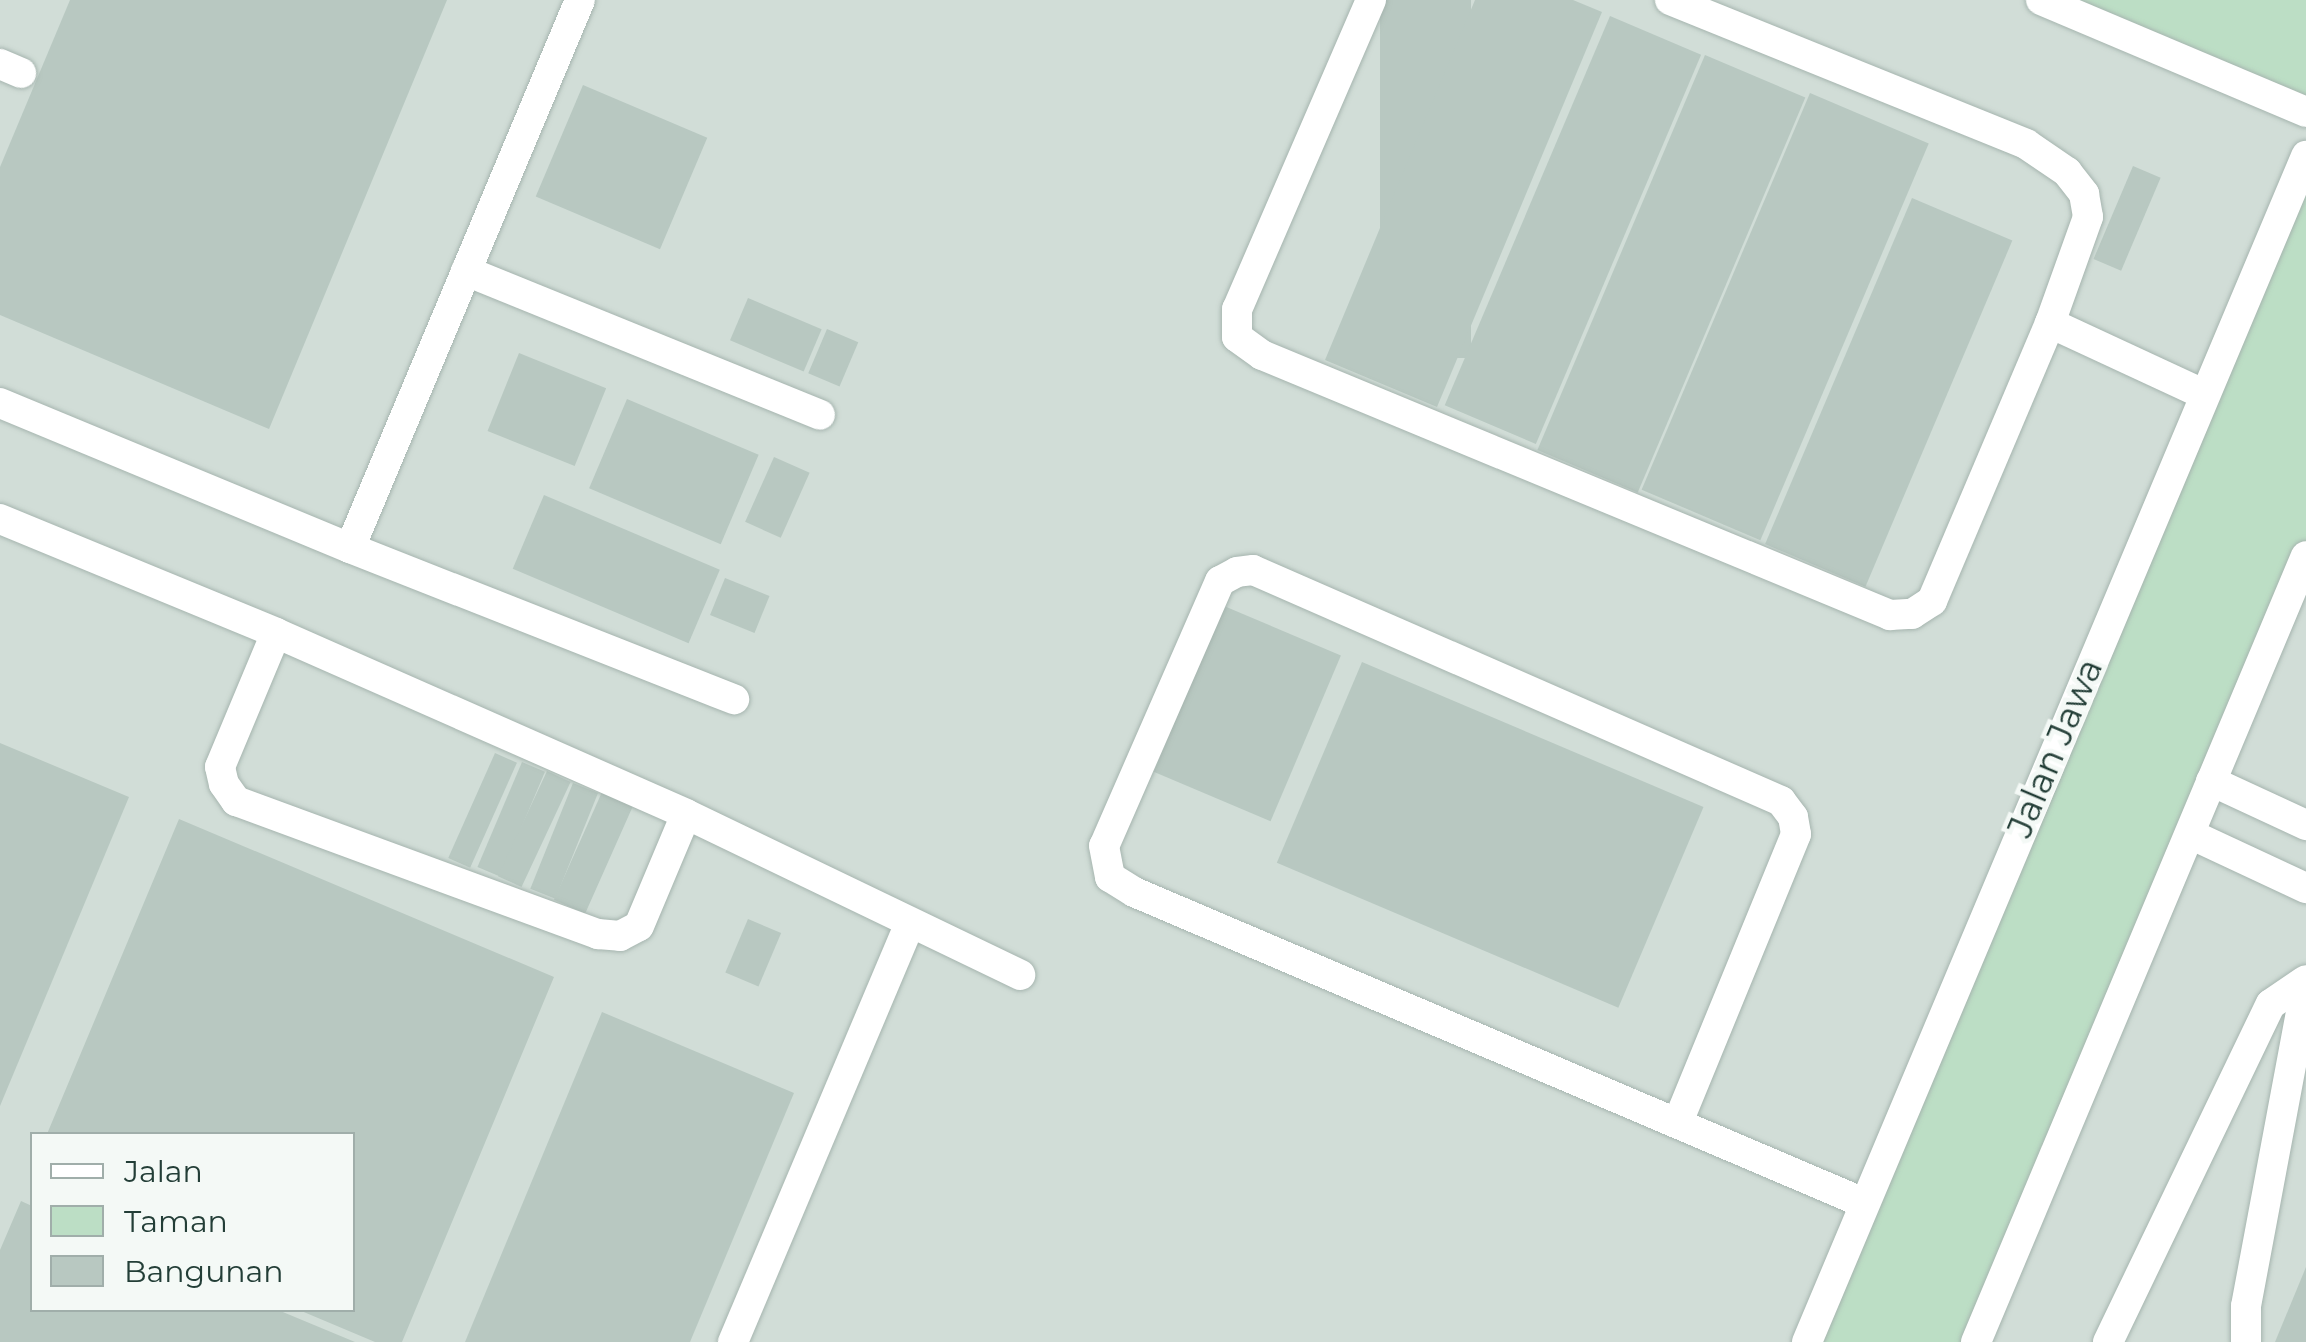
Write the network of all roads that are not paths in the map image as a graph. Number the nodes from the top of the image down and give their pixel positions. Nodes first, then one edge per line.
1 (580, 0) edge
2 (1371, 0) edge
3 (1670, 0) edge
4 (2041, 0) edge
5 (2306, 112) edge
6 (2306, 156) edge
7 (466, 270) junction
8 (2050, 323) junction
9 (2204, 394) junction
10 (0, 403) edge
11 (820, 415) dead end
12 (0, 519) edge
13 (350, 548) junction
14 (2306, 556) edge
15 (276, 633) junction
16 (734, 698) dead end
17 (2211, 781) junction
18 (686, 814) junction
19 (2306, 824) edge
20 (2190, 834) junction
21 (2306, 888) edge
22 (908, 925) junction
23 (1020, 975) dead end
24 (2306, 983) edge
25 (1678, 1122) junction
26 (1864, 1203) junction
27 (733, 1342) edge
28 (1807, 1342) edge
29 (1976, 1342) edge
30 (2108, 1342) edge
31 (2246, 1342) edge

1 - 7 street
2 - 8 street
3 - 8 street
4 - 5 street
6 - 9 street, Jalan Jawa
7 - 11 street
7 - 13 street
8 - 9 street
9 - 26 street, Jalan Jawa
10 - 13 street
12 - 15 street
13 - 16 street
14 - 17 street
15 - 18 street
15 - 18 street
17 - 19 street
17 - 20 street
18 - 22 street
20 - 21 street
20 - 29 street
22 - 23 street
22 - 27 street
24 - 30 street
24 - 31 street
25 - 25 street
25 - 26 street
26 - 28 street, Jalan Jawa

